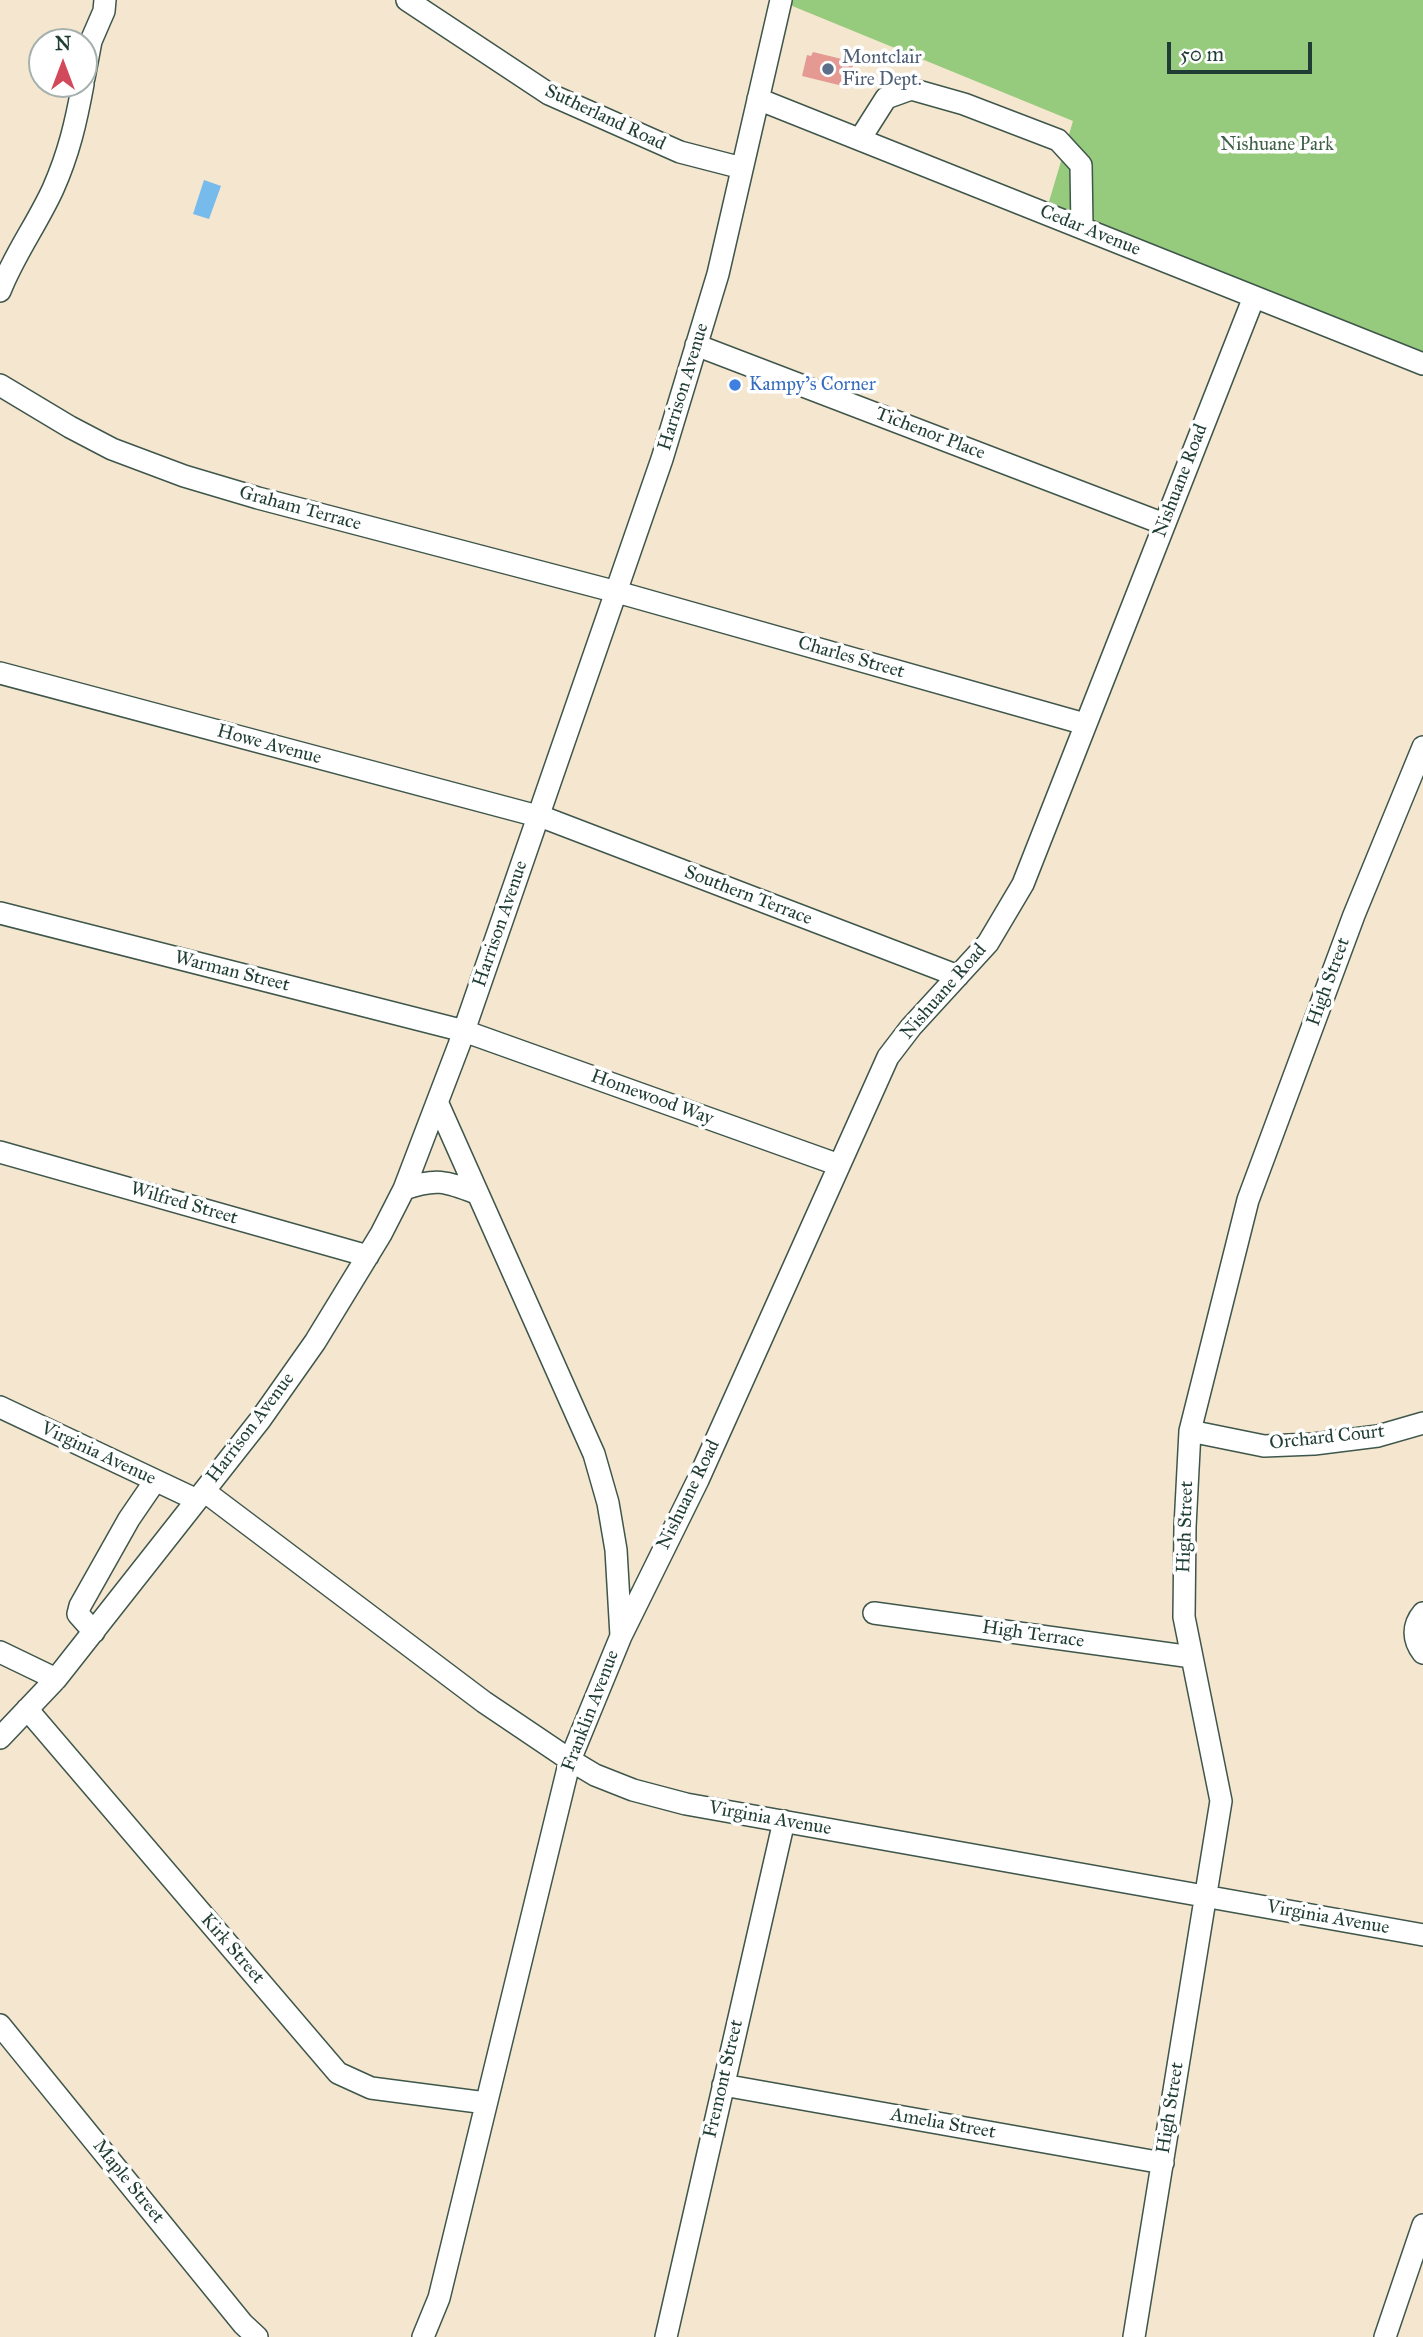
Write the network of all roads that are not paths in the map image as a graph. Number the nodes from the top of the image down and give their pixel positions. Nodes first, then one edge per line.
1 (105, 0) edge
2 (407, 0) edge
3 (781, 0) edge
4 (97, 28) edge
5 (80, 98) edge
6 (758, 99) junction
7 (860, 139) junction
8 (742, 168) junction
9 (1082, 228) junction
10 (0, 291) edge
11 (1254, 297) junction
12 (696, 345) junction
13 (1423, 364) edge
14 (0, 385) edge
15 (1164, 524) junction
16 (617, 592) junction
17 (0, 673) edge
18 (1085, 724) junction
19 (1423, 747) edge
20 (539, 816) junction
21 (0, 913) edge
22 (958, 976) junction
23 (464, 1031) junction
24 (438, 1104) junction
25 (0, 1152) edge
26 (839, 1165) junction
27 (404, 1189) junction
28 (476, 1193) junction
29 (368, 1256) junction
30 (0, 1407) edge
31 (1423, 1423) edge
32 (1190, 1431) junction
33 (155, 1481) junction
34 (201, 1495) junction
35 (1423, 1613) edge
36 (874, 1614) dead end
37 (94, 1632) junction
38 (621, 1636) junction
39 (0, 1653) edge
40 (1423, 1653) edge
41 (1192, 1657) junction
42 (56, 1679) junction
43 (27, 1710) junction
44 (0, 1738) edge
45 (570, 1760) junction
46 (784, 1821) junction
47 (1205, 1896) junction
48 (1423, 1935) edge
49 (0, 2025) edge
50 (723, 2085) junction
51 (486, 2104) junction
52 (1163, 2163) junction
53 (1423, 2225) edge
54 (257, 2337) edge
55 (423, 2337) edge
56 (666, 2337) edge
57 (1134, 2337) edge
58 (1385, 2337) edge

1 - 4 street
2 - 8 street, Sutherland Road
3 - 6 street, Harrison Avenue
5 - 10 street
6 - 7 street, Cedar Avenue
6 - 8 street, Harrison Avenue
7 - 9 street, Cedar Avenue
7 - 9 street
8 - 12 street, Harrison Avenue
9 - 11 street, Cedar Avenue
11 - 13 street, Cedar Avenue
11 - 15 street, Nishuane Road
12 - 15 street, Tichenor Place
12 - 16 street, Harrison Avenue
14 - 16 street, Graham Terrace
15 - 18 street, Nishuane Road
16 - 18 street, Charles Street
16 - 20 street, Harrison Avenue
17 - 20 street, Howe Avenue
18 - 22 street, Nishuane Road
19 - 32 street, High Street
20 - 22 street, Southern Terrace
20 - 23 street, Harrison Avenue
21 - 23 street, Warman Street
22 - 26 street, Nishuane Road
23 - 24 street, Harrison Avenue
23 - 26 street, Homewood Way
24 - 27 street, Harrison Avenue
24 - 28 street, Franklin Avenue
25 - 29 street, Wilfred Street
26 - 38 street, Nishuane Road
27 - 28 street
27 - 29 street, Harrison Avenue
28 - 38 street, Franklin Avenue
29 - 34 street, Harrison Avenue
30 - 33 street, Virginia Avenue
31 - 32 street, Orchard Court
32 - 41 street, High Street
33 - 34 street, Virginia Avenue
33 - 37 street
34 - 37 street, Harrison Avenue
34 - 45 street, Virginia Avenue
35 - 40 street
36 - 41 street, High Terrace
37 - 42 street, Harrison Avenue
38 - 45 street, Franklin Avenue
39 - 42 street
41 - 47 street, High Street
42 - 43 street, Harrison Avenue
43 - 44 street, Harrison Avenue
43 - 51 street, Kirk Street
45 - 46 street, Virginia Avenue
45 - 51 street, Franklin Avenue
46 - 47 street, Virginia Avenue
46 - 50 street, Fremont Street
47 - 48 street, Virginia Avenue
47 - 52 street, High Street
49 - 54 street, Maple Street
50 - 52 street, Amelia Street
50 - 56 street, Fremont Street
51 - 55 street, Franklin Avenue
52 - 57 street, High Street
53 - 58 street

